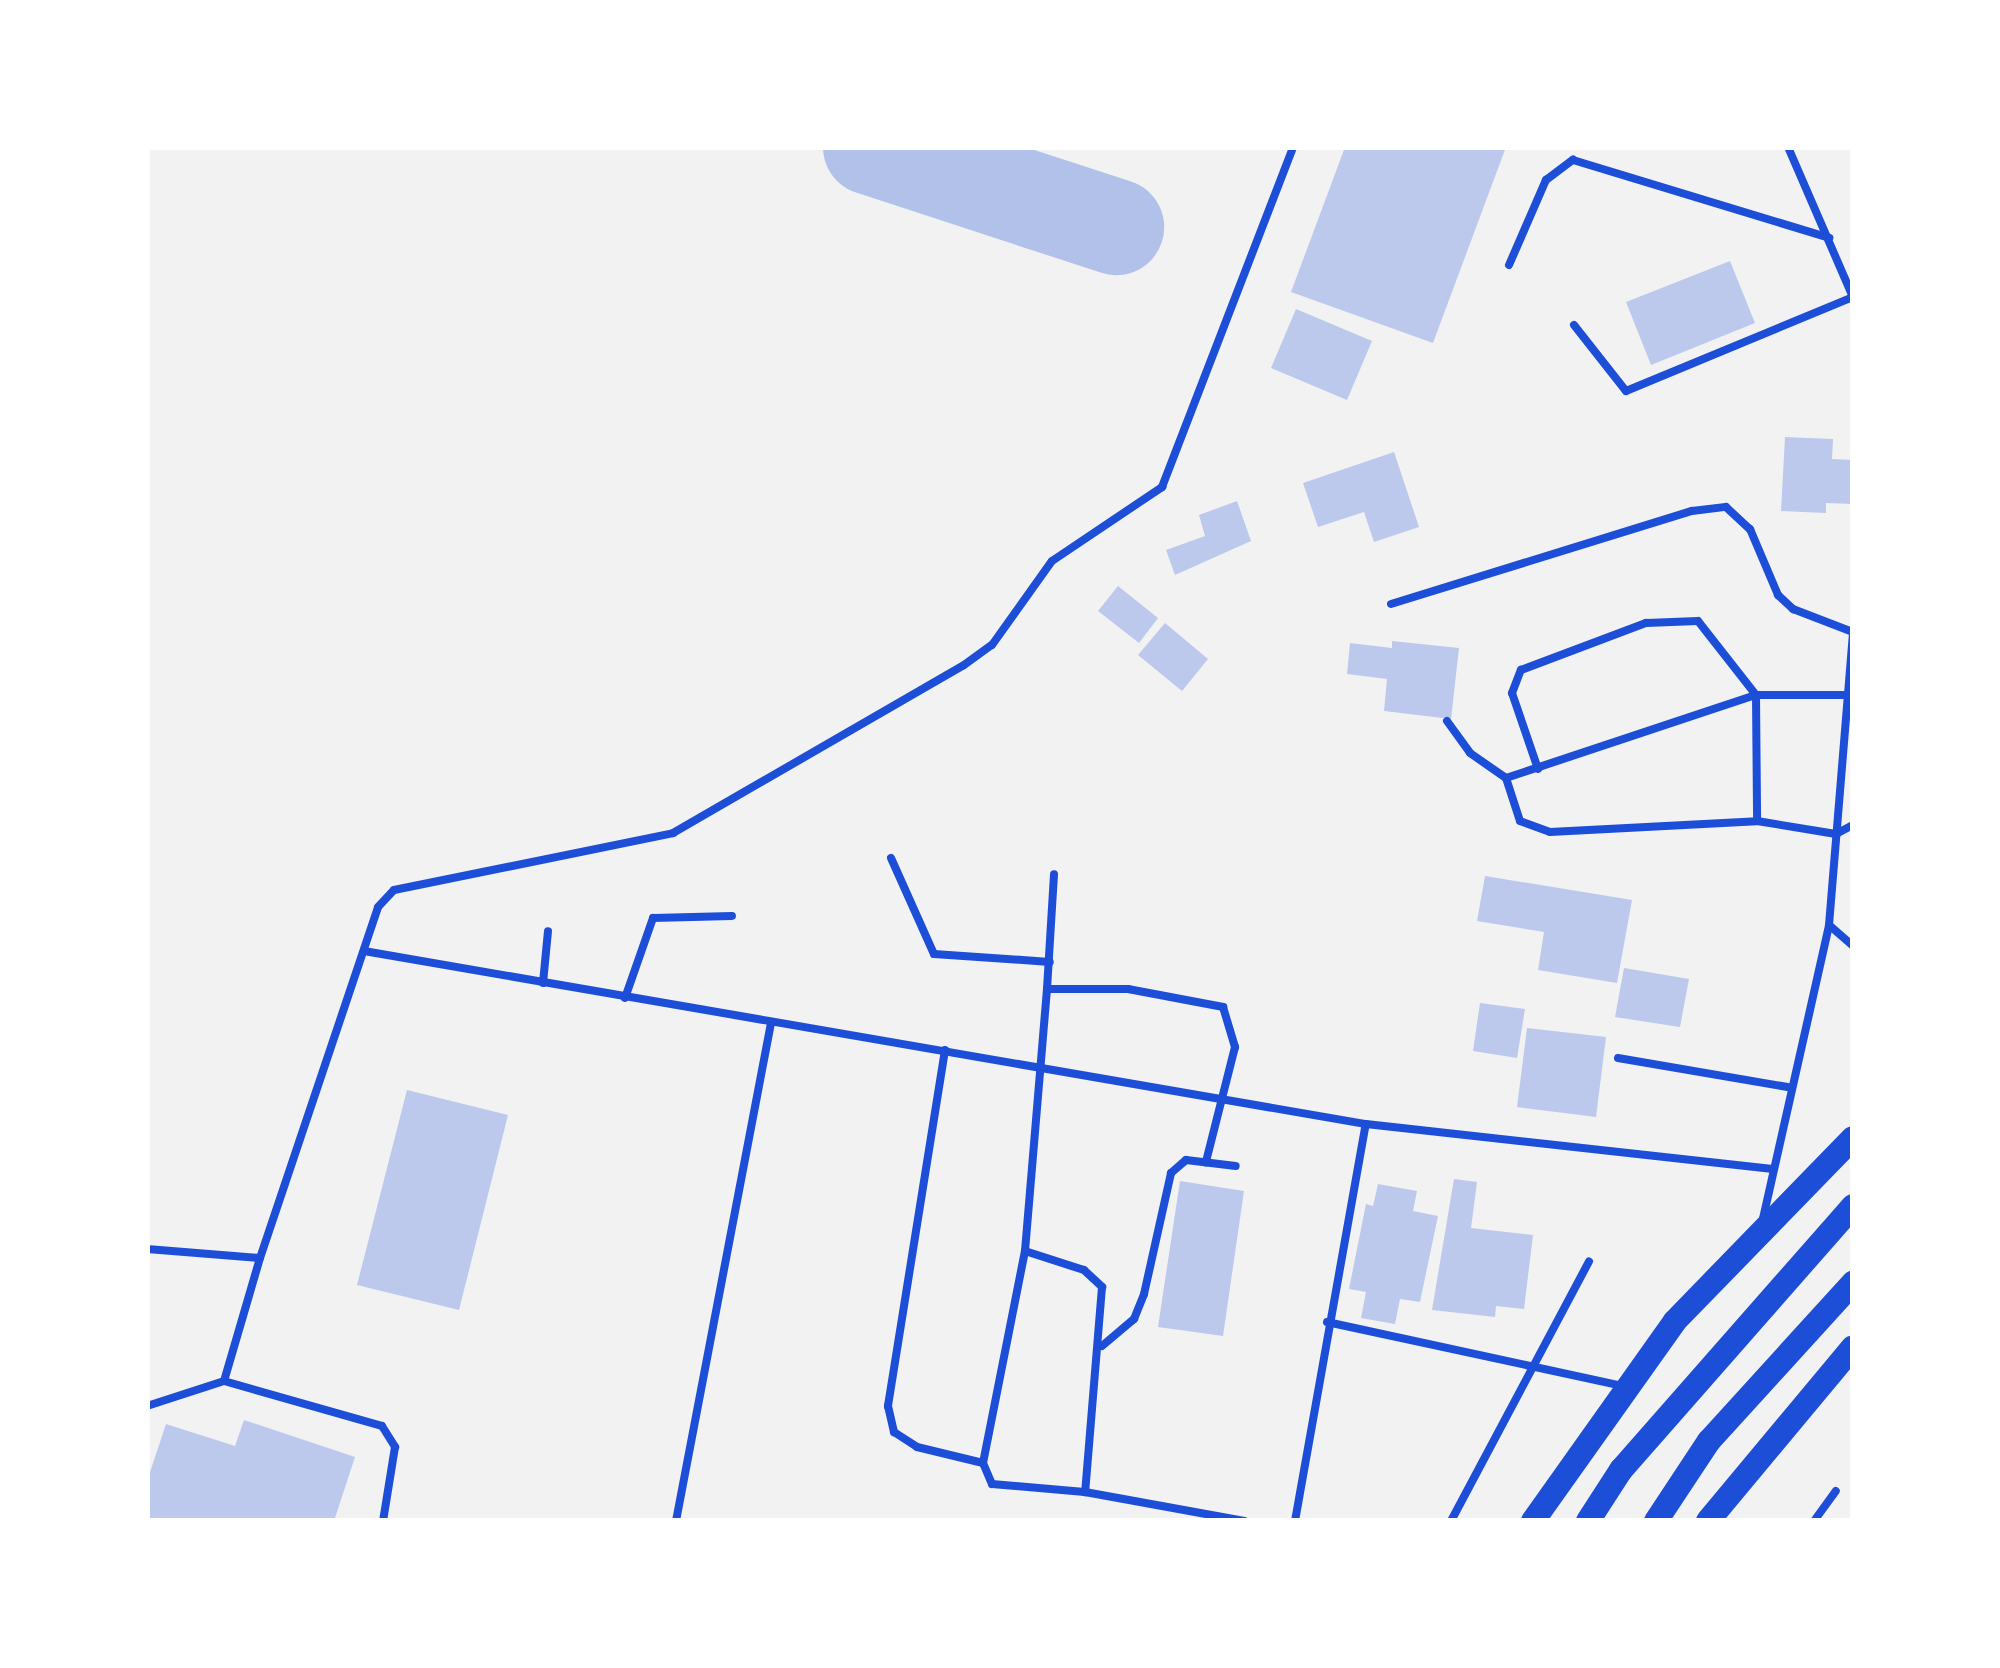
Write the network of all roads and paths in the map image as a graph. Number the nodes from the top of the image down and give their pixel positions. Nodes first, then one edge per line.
1 (1294, 147) edge
2 (1788, 147) edge
3 (1829, 238) junction
4 (1509, 265) dead end
5 (1853, 298) edge
6 (1574, 325) dead end
7 (1391, 604) dead end
8 (1853, 633) edge
9 (1851, 671) edge
10 (1756, 695) junction
11 (1847, 695) junction
12 (1447, 722) dead end
13 (1853, 754) edge
14 (1843, 758) junction
15 (1538, 770) junction
16 (1506, 778) junction
17 (1757, 821) junction
18 (1853, 825) edge
19 (1836, 834) junction
20 (891, 858) dead end
21 (1054, 874) dead end
22 (732, 916) dead end
23 (1829, 925) junction
24 (548, 931) dead end
25 (1853, 946) edge
26 (364, 951) junction
27 (1050, 962) junction
28 (543, 983) junction
29 (1047, 989) junction
30 (625, 998) junction
31 (772, 1023) junction
32 (946, 1050) junction
33 (1618, 1058) dead end
34 (1040, 1066) junction
35 (1788, 1087) junction
36 (1221, 1094) junction
37 (1366, 1124) junction
38 (1853, 1138) edge
39 (1206, 1162) junction
40 (1236, 1166) dead end
41 (1771, 1169) junction
42 (1853, 1206) edge
43 (1760, 1230) junction
44 (147, 1249) edge
45 (1024, 1251) junction
46 (260, 1258) junction
47 (1589, 1262) dead end
48 (1853, 1283) edge
49 (1328, 1322) junction
50 (1101, 1347) junction
51 (1853, 1347) edge
52 (1534, 1364) junction
53 (224, 1382) junction
54 (1624, 1387) junction
55 (147, 1406) edge
56 (983, 1463) junction
57 (1836, 1491) dead end
58 (1085, 1492) junction
59 (383, 1521) edge
60 (676, 1521) edge
61 (1244, 1521) edge
62 (1295, 1521) edge
63 (1450, 1521) edge
64 (1533, 1521) edge
65 (1588, 1521) edge
66 (1656, 1521) edge
67 (1708, 1521) edge
68 (1814, 1521) edge

1 - 26 lane
2 - 3 lane
3 - 4 lane
3 - 5 lane
5 - 6 lane
7 - 8 lane
8 - 9 lane
9 - 11 lane
10 - 11 lane
10 - 15 lane
10 - 15 lane
10 - 17 lane
11 - 14 lane
12 - 16 lane
13 - 14 lane
14 - 19 lane
15 - 16 lane
16 - 17 lane
17 - 19 lane
18 - 19 lane
19 - 23 lane
20 - 27 lane
21 - 27 lane
22 - 30 lane
23 - 25 lane
23 - 35 lane
24 - 28 lane
26 - 28 lane
26 - 46 lane
27 - 29 lane
28 - 30 lane
29 - 34 lane
29 - 36 lane
30 - 31 lane
31 - 32 lane
31 - 60 lane
32 - 34 lane
32 - 56 lane
33 - 35 lane
34 - 36 lane
34 - 45 lane
35 - 41 lane
36 - 37 lane
36 - 39 lane
37 - 41 lane
37 - 49 lane
38 - 43 highway
39 - 40 lane
39 - 50 lane
41 - 43 lane
42 - 65 highway
43 - 54 highway
44 - 46 lane
45 - 50 lane
45 - 56 lane
46 - 53 lane
47 - 52 lane
48 - 66 highway
49 - 52 lane
49 - 62 lane
50 - 58 lane
51 - 67 highway
52 - 54 lane
52 - 63 lane
53 - 55 lane
53 - 59 lane
54 - 64 highway
56 - 58 lane
57 - 68 lane
58 - 61 lane

